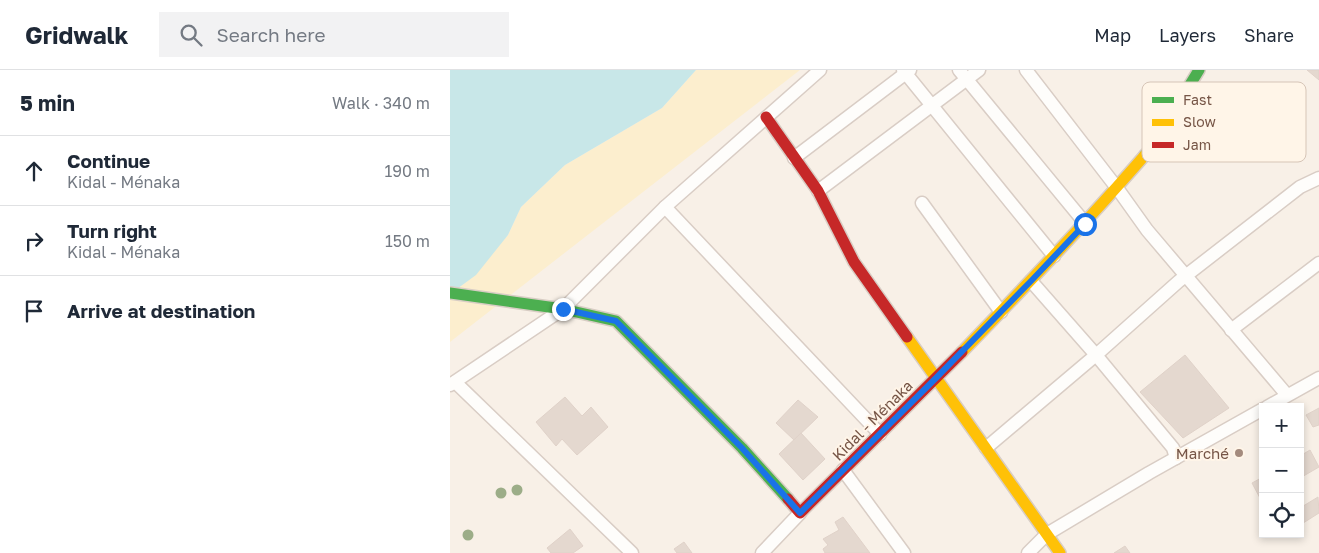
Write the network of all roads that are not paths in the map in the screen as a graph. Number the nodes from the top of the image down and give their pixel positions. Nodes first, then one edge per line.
1 (820, 70) edge
2 (979, 70) edge
3 (1026, 70) edge
4 (1199, 70) edge
5 (906, 71) edge
6 (963, 75) edge
7 (1192, 82) edge
8 (932, 106) junction
9 (766, 117) junction
10 (794, 158) junction
11 (1142, 159) edge
12 (1319, 178) edge
13 (1117, 188) junction
14 (818, 191) junction
15 (922, 203) dead end
16 (665, 207) junction
17 (1085, 224) junction
18 (1054, 256) junction
19 (1319, 263) edge
20 (1187, 276) junction
21 (1032, 280) junction
22 (450, 293) edge
23 (563, 309) junction
24 (1001, 312) junction
25 (1231, 330) junction
26 (1096, 355) junction
27 (936, 378) junction
28 (1319, 378) edge
29 (453, 384) edge
30 (1287, 395) junction
31 (1274, 403) edge
32 (1259, 411) edge
33 (880, 434) junction
34 (986, 448) junction
35 (1176, 458) junction
36 (843, 470) junction
37 (800, 513) junction
38 (1047, 534) junction
39 (632, 553) edge
40 (762, 553) edge
41 (904, 553) edge
42 (1028, 553) edge
43 (1060, 553) edge

1 - 9 street
2 - 6 street
3 - 13 street
4 - 7 main road, Kidal - Ménaka
5 - 8 street
5 - 10 street
6 - 8 street
6 - 17 street
8 - 14 street
8 - 18 street
9 - 10 main road
9 - 16 street
10 - 14 main road
11 - 13 main road, Kidal - Ménaka
12 - 20 street
13 - 17 main road, Kidal - Ménaka
13 - 20 street
14 - 27 main road
15 - 24 street
16 - 23 street
16 - 33 street
17 - 18 main road, Kidal - Ménaka
18 - 21 main road, Kidal - Ménaka
19 - 25 street
20 - 25 street
20 - 26 street
21 - 24 main road, Kidal - Ménaka
21 - 26 street
22 - 23 main road
23 - 29 street
23 - 37 main road
24 - 27 main road, Kidal - Ménaka
25 - 30 street
26 - 34 street
26 - 35 street
27 - 33 main road, Kidal - Ménaka
27 - 34 main road
28 - 30 street
29 - 39 street
30 - 31 street
32 - 35 street
33 - 36 main road, Kidal - Ménaka
34 - 38 main road
35 - 38 street
36 - 37 main road, Kidal - Ménaka
36 - 41 street
37 - 40 street
38 - 42 street
38 - 43 main road

